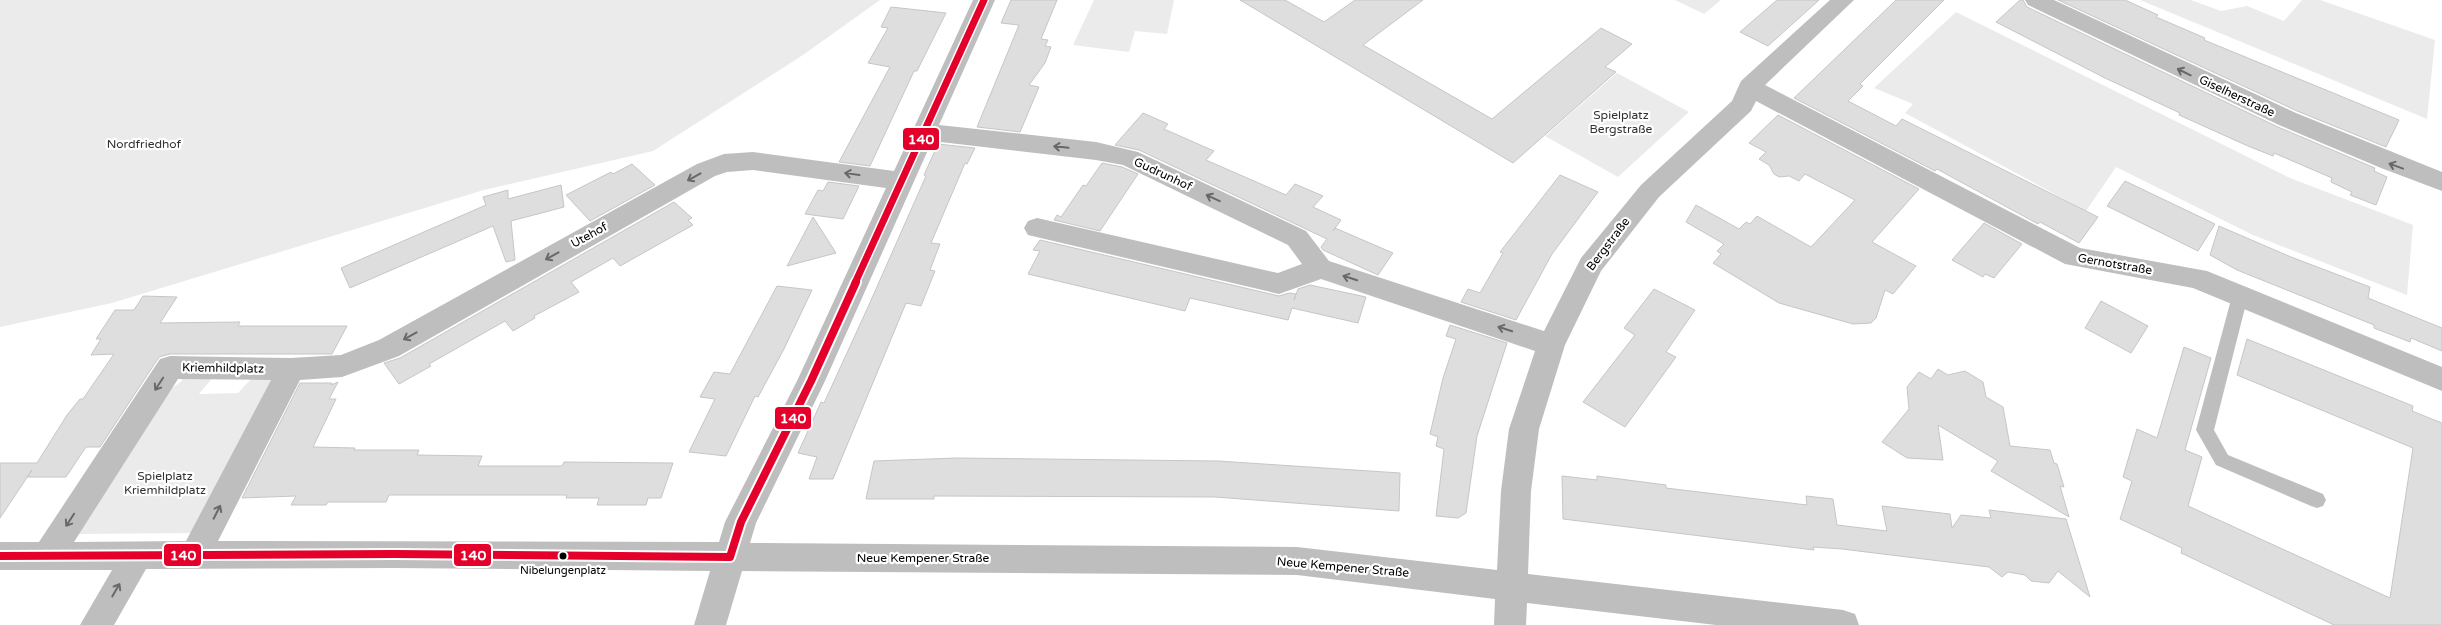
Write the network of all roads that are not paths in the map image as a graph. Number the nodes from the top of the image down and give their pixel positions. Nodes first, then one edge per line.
1 (984, 0) edge
2 (1843, 0) edge
3 (2036, 0) edge
4 (1748, 87) junction
5 (923, 132) junction
6 (900, 181) junction
7 (2442, 182) edge
8 (1037, 228) dead end
9 (1320, 268) junction
10 (2240, 296) junction
11 (1551, 345) junction
12 (291, 369) junction
13 (2442, 379) edge
14 (2317, 500) dead end
15 (0, 556) edge
16 (47, 556) junction
17 (137, 556) junction
18 (194, 556) junction
19 (730, 557) junction
20 (1510, 585) junction
21 (96, 625) edge
22 (710, 625) edge
23 (1510, 625) edge
24 (1843, 625) edge

1 - 5 street
2 - 4 street, Bergstraße
7 -> 3 street, Giselherstraße
4 - 10 street, Gernotstraße
4 - 11 street, Bergstraße
5 - 6 street
9 -> 5 street, Gudrunhof
6 -> 12 street, Utehof
6 - 19 street
8 - 9 street
11 -> 9 street
10 - 13 street, Gernotstraße
10 - 14 lane
11 - 20 street, Bergstraße
12 -> 16 street, Kriemhildplatz
18 -> 12 street
15 - 16 street, Neue Kempener Straße
16 - 17 street, Neue Kempener Straße
17 - 18 street, Neue Kempener Straße
21 -> 17 street
18 - 19 street, Neue Kempener Straße
19 - 20 street, Neue Kempener Straße
19 - 22 street
20 - 23 street, Bergstraße
20 - 24 street, Neue Kempener Straße

